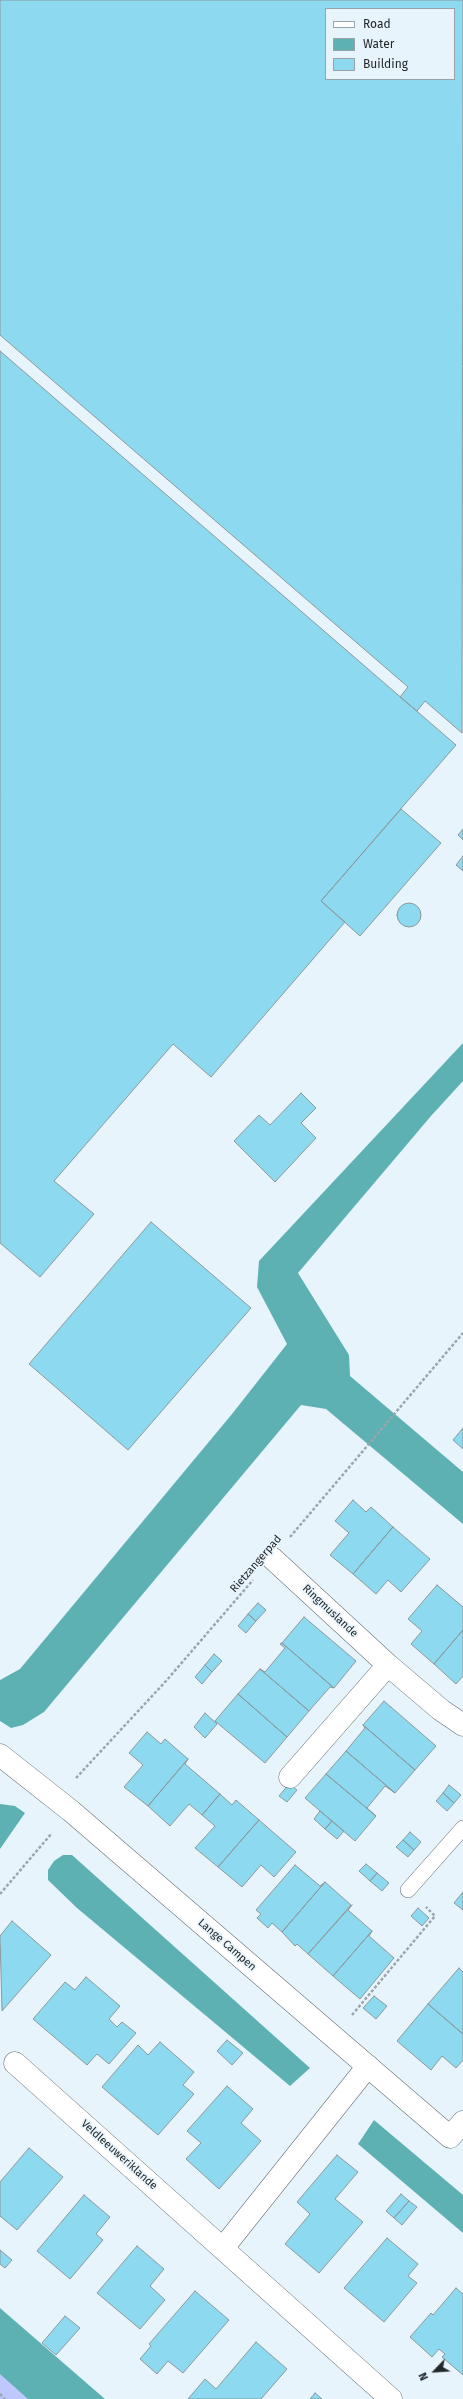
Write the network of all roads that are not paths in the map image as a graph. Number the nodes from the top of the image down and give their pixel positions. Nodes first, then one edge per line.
1 (272, 1558) road end
2 (388, 1665) junction
3 (463, 1725) edge
4 (0, 1755) edge
5 (290, 1777) dead end
6 (463, 1828) edge
7 (408, 1890) road end
8 (15, 2062) dead end
9 (368, 2066) junction
10 (457, 2130) edge
11 (223, 2248) junction
12 (391, 2399) edge

1 - 2 street, Ringmuslande
2 - 3 street, Ringmuslande
2 - 5 street
4 - 9 street, Lange Campen
6 - 7 lane
8 - 11 street, Veldleeuweriklande
9 - 10 street, Lange Campen
9 - 11 street
11 - 12 street, Veldleeuweriklande

